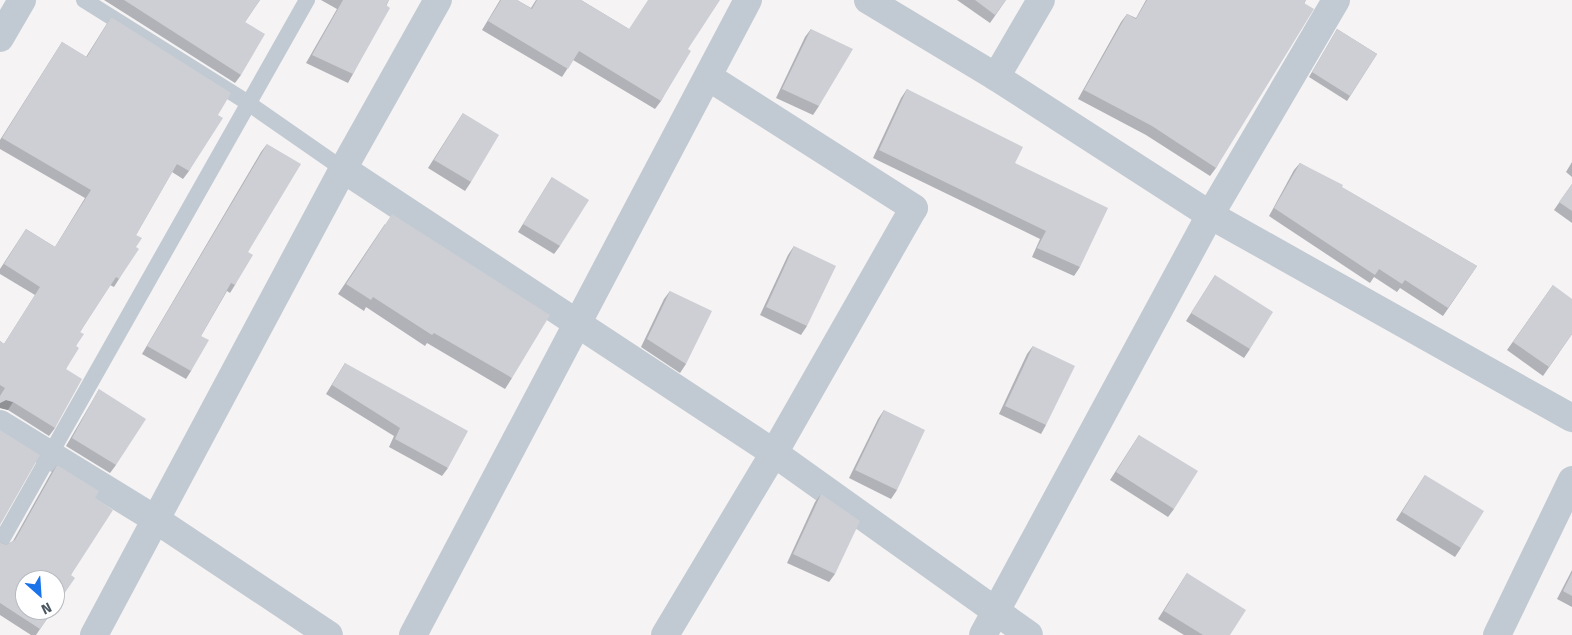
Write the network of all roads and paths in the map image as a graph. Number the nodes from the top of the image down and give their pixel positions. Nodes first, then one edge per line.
1 (22, 0) edge
2 (84, 0) edge
3 (307, 0) edge
4 (438, 0) edge
5 (748, 0) edge
6 (868, 0) edge
7 (1041, 0) edge
8 (1336, 0) edge
9 (0, 38) edge
10 (996, 76) junction
11 (708, 77) junction
12 (248, 103) junction
13 (343, 169) junction
14 (1210, 215) junction
15 (578, 326) junction
16 (1572, 418) edge
17 (0, 424) edge
18 (774, 453) junction
19 (49, 454) junction
20 (1572, 480) edge
21 (155, 519) junction
22 (0, 543) edge
23 (989, 624) edge
24 (94, 635) edge
25 (329, 635) edge
26 (413, 635) edge
27 (666, 635) edge
28 (1029, 635) edge
29 (1497, 635) edge

1 - 9 street
2 - 12 lane
3 - 12 lane
4 - 13 street
5 - 11 street
6 - 10 street
7 - 10 street
8 - 14 street
10 - 14 street
11 - 15 street
11 - 18 street
12 - 13 lane
12 - 19 lane
13 - 15 street
13 - 21 street
14 - 16 street
14 - 23 street
15 - 18 street
15 - 26 street
17 - 19 street
18 - 23 street
18 - 27 street
19 - 21 street
19 - 22 lane
20 - 29 street
21 - 24 street
21 - 25 street
23 - 28 street

